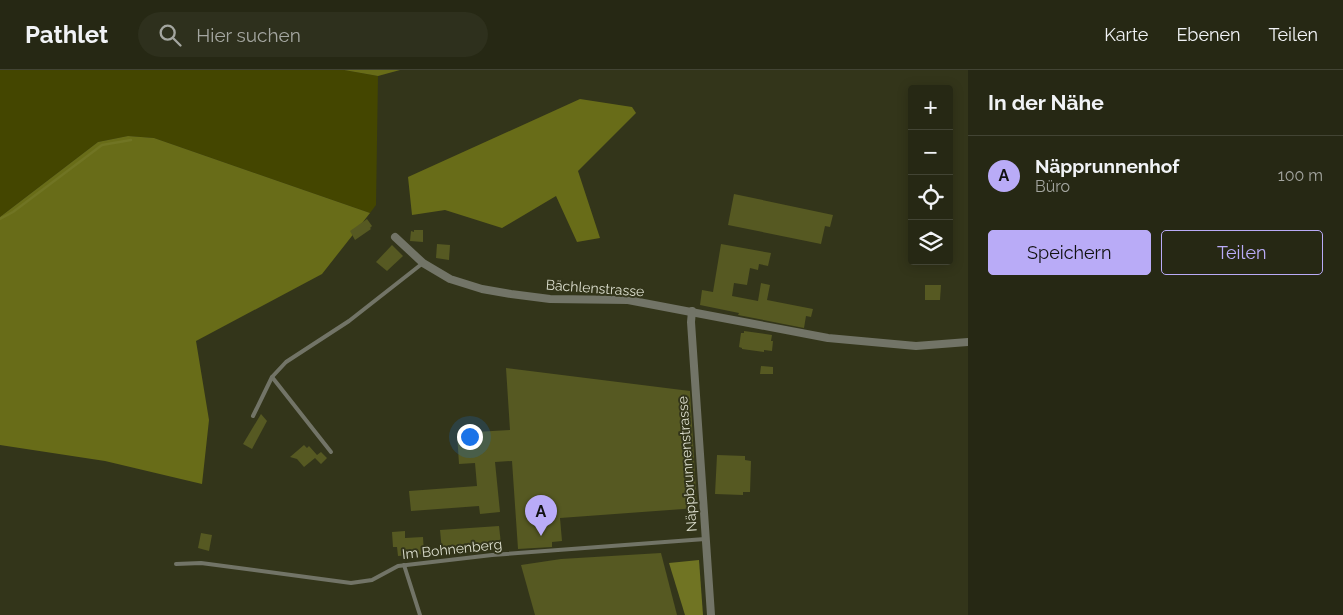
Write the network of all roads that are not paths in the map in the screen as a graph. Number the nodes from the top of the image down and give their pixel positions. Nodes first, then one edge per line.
1 (395, 237) dead end
2 (423, 263) junction
3 (692, 311) junction
4 (968, 342) edge
5 (272, 377) junction
6 (253, 416) dead end
7 (331, 452) dead end
8 (705, 539) junction
9 (176, 564) dead end
10 (404, 566) junction
11 (420, 615) edge
12 (711, 615) edge

1 - 2 street, Bächlenstrasse
2 - 3 street, Bächlenstrasse
2 - 5 lane
3 - 4 street, Bächlenstrasse
3 - 8 street, Näppbrunnenstrasse
5 - 6 lane
5 - 7 lane
8 - 10 lane, Im Bohnenberg
8 - 12 street, Näppbrunnenstrasse
9 - 10 lane, Im Bohnenberg
10 - 11 lane

